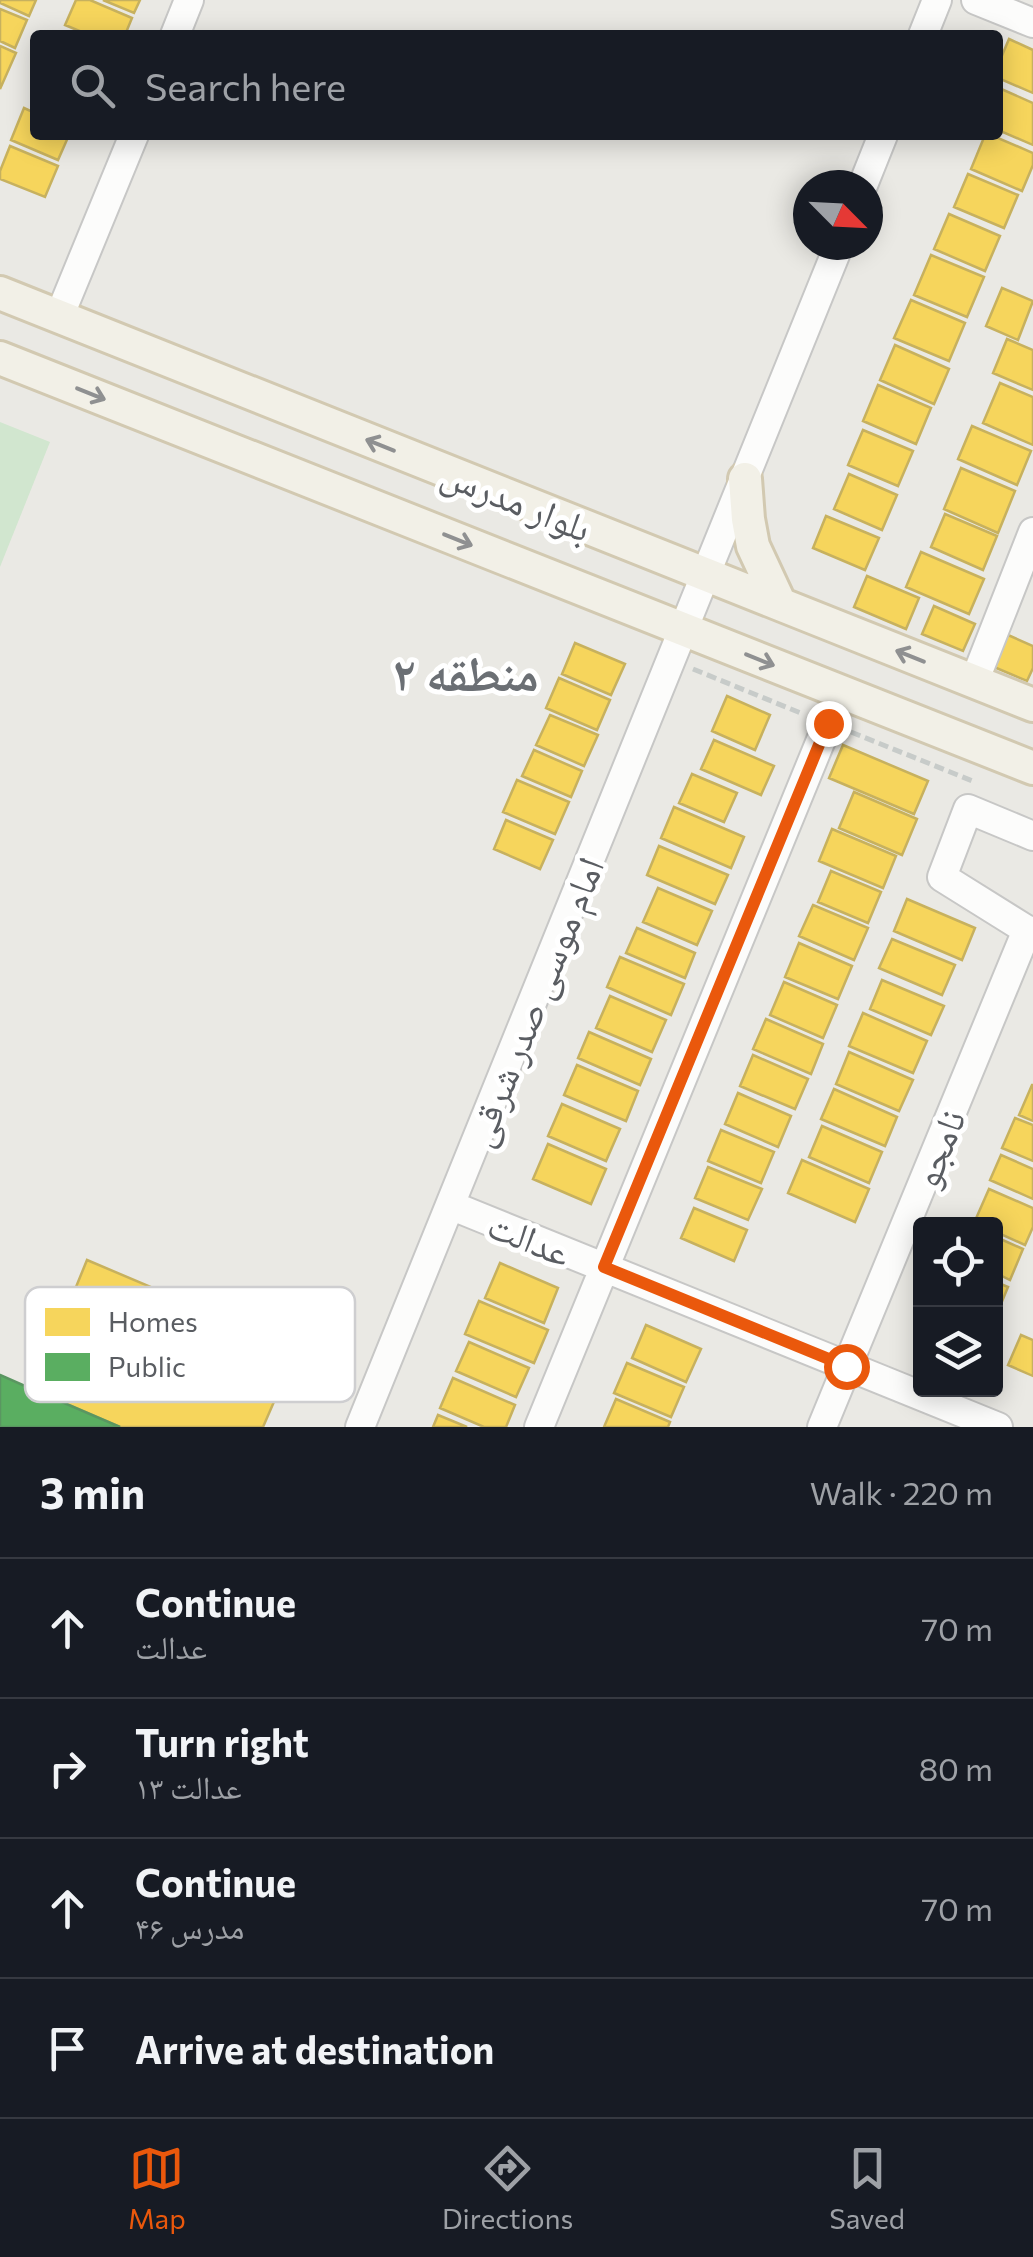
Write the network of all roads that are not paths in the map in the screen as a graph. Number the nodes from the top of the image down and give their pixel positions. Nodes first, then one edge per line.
1 (189, 0) edge
2 (937, 0) edge
3 (976, 0) edge
4 (1033, 23) edge
5 (177, 30) edge
6 (925, 30) edge
7 (132, 140) edge
8 (881, 140) edge
9 (869, 170) edge
10 (832, 260) edge
11 (0, 293) edge
12 (60, 317) junction
13 (0, 358) edge
14 (744, 479) junction
15 (1033, 532) edge
16 (706, 575) junction
17 (780, 604) junction
18 (684, 630) junction
19 (974, 682) junction
20 (1033, 705) edge
21 (828, 723) dead end
22 (1033, 768) edge
23 (1033, 836) edge
24 (1030, 930) edge
25 (450, 1205) junction
26 (604, 1267) junction
27 (846, 1366) junction
28 (360, 1427) edge
29 (539, 1427) edge
30 (822, 1427) edge
31 (998, 1427) edge

1 - 5 street
2 - 6 street
3 - 4 street
7 - 12 street
8 - 9 street
10 - 14 street, امام موسی صدر شرقی
11 - 12 main road, بلوار مدرس
16 -> 12 main road, بلوار مدرس
13 -> 18 main road, بلوار مدرس
14 - 16 street, امام موسی صدر شرقی
14 - 17 main road
15 - 19 street
16 - 17 main road, بلوار مدرس
16 - 18 street, امام موسی صدر شرقی
19 -> 17 main road, بلوار مدرس
18 -> 22 main road, بلوار مدرس
18 - 25 street, امام موسی صدر شرقی
19 - 20 main road, بلوار مدرس
21 - 26 street
23 - 24 street
24 - 27 street, نامجو
25 - 26 street, عدالت
25 - 28 street, امام موسی صدر شرقی
26 - 27 street, عدالت
26 - 29 street
27 - 30 street, نامجو
27 - 31 street, عدالت

